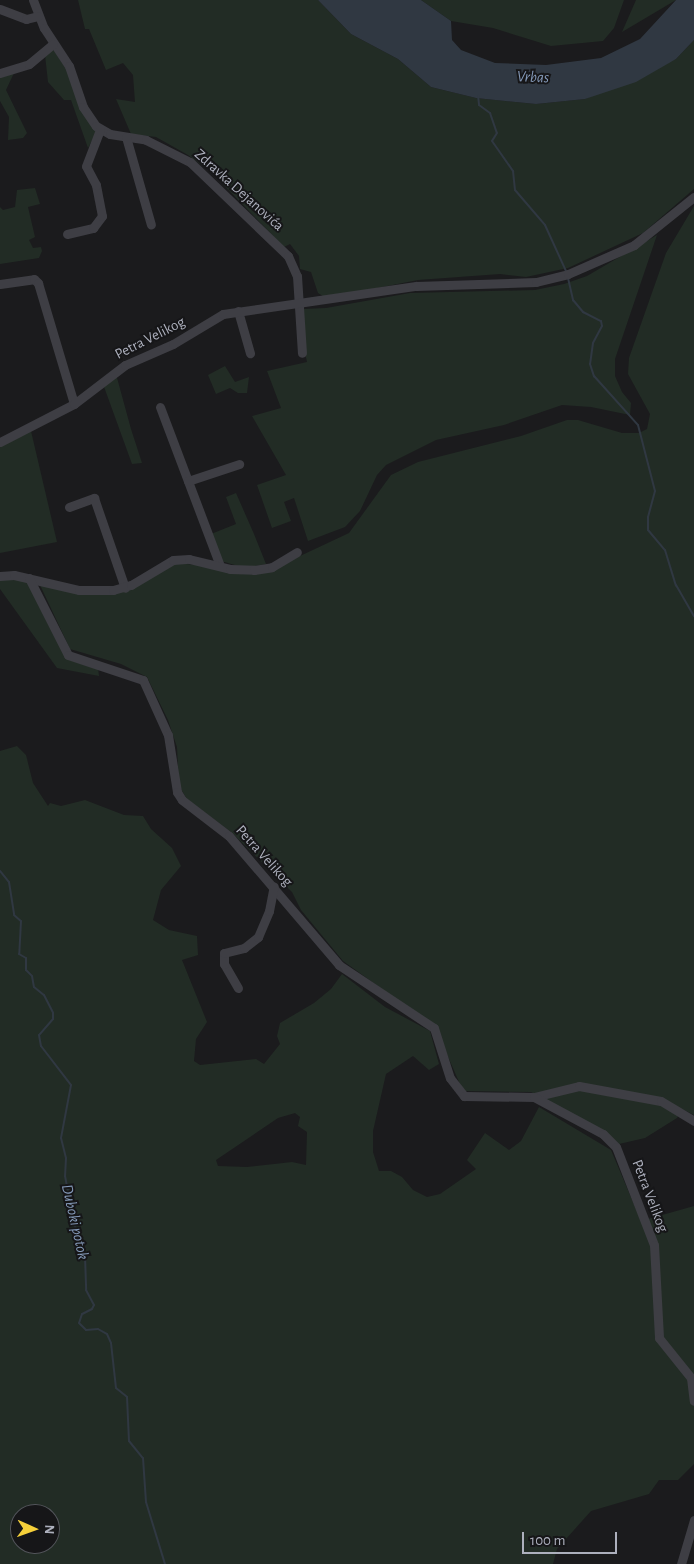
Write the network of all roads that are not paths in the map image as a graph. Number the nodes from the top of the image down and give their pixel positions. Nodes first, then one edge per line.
1 (33, 0) edge
2 (0, 9) edge
3 (38, 16) junction
4 (53, 44) junction
5 (0, 73) edge
6 (100, 130) junction
7 (126, 136) junction
8 (694, 197) edge
9 (151, 225) dead end
10 (67, 234) dead end
11 (0, 284) edge
12 (298, 304) junction
13 (238, 311) junction
14 (250, 353) dead end
15 (302, 353) dead end
16 (74, 404) junction
17 (160, 407) dead end
18 (0, 442) edge
19 (239, 464) dead end
20 (188, 481) junction
21 (69, 507) dead end
22 (297, 552) dead end
23 (220, 566) junction
24 (0, 576) edge
25 (29, 578) junction
26 (124, 588) junction
27 (274, 886) junction
28 (238, 988) dead end
29 (534, 1096) junction
30 (694, 1121) edge
31 (694, 1401) edge
32 (694, 1520) edge
33 (681, 1564) edge

1 - 3 street
2 - 3 street
3 - 4 street
4 - 5 street
4 - 6 street
6 - 7 street, Zdravka Dejanovića
6 - 10 street
7 - 9 street
7 - 12 street, Zdravka Dejanovića
8 - 12 street, Petra Velikog
11 - 16 street
12 - 13 street, Petra Velikog
12 - 15 street, Zdravka Dejanovića
13 - 14 street
13 - 16 street, Petra Velikog
16 - 18 street, Petra Velikog
17 - 20 street
19 - 20 street
20 - 23 street
21 - 26 street
22 - 23 street
23 - 26 street
24 - 25 street
25 - 26 street
25 - 27 street, Petra Velikog
27 - 28 street
27 - 29 street, Petra Velikog
29 - 30 street, Petra Velikog
29 - 31 street, Petra Velikog
32 - 33 street

